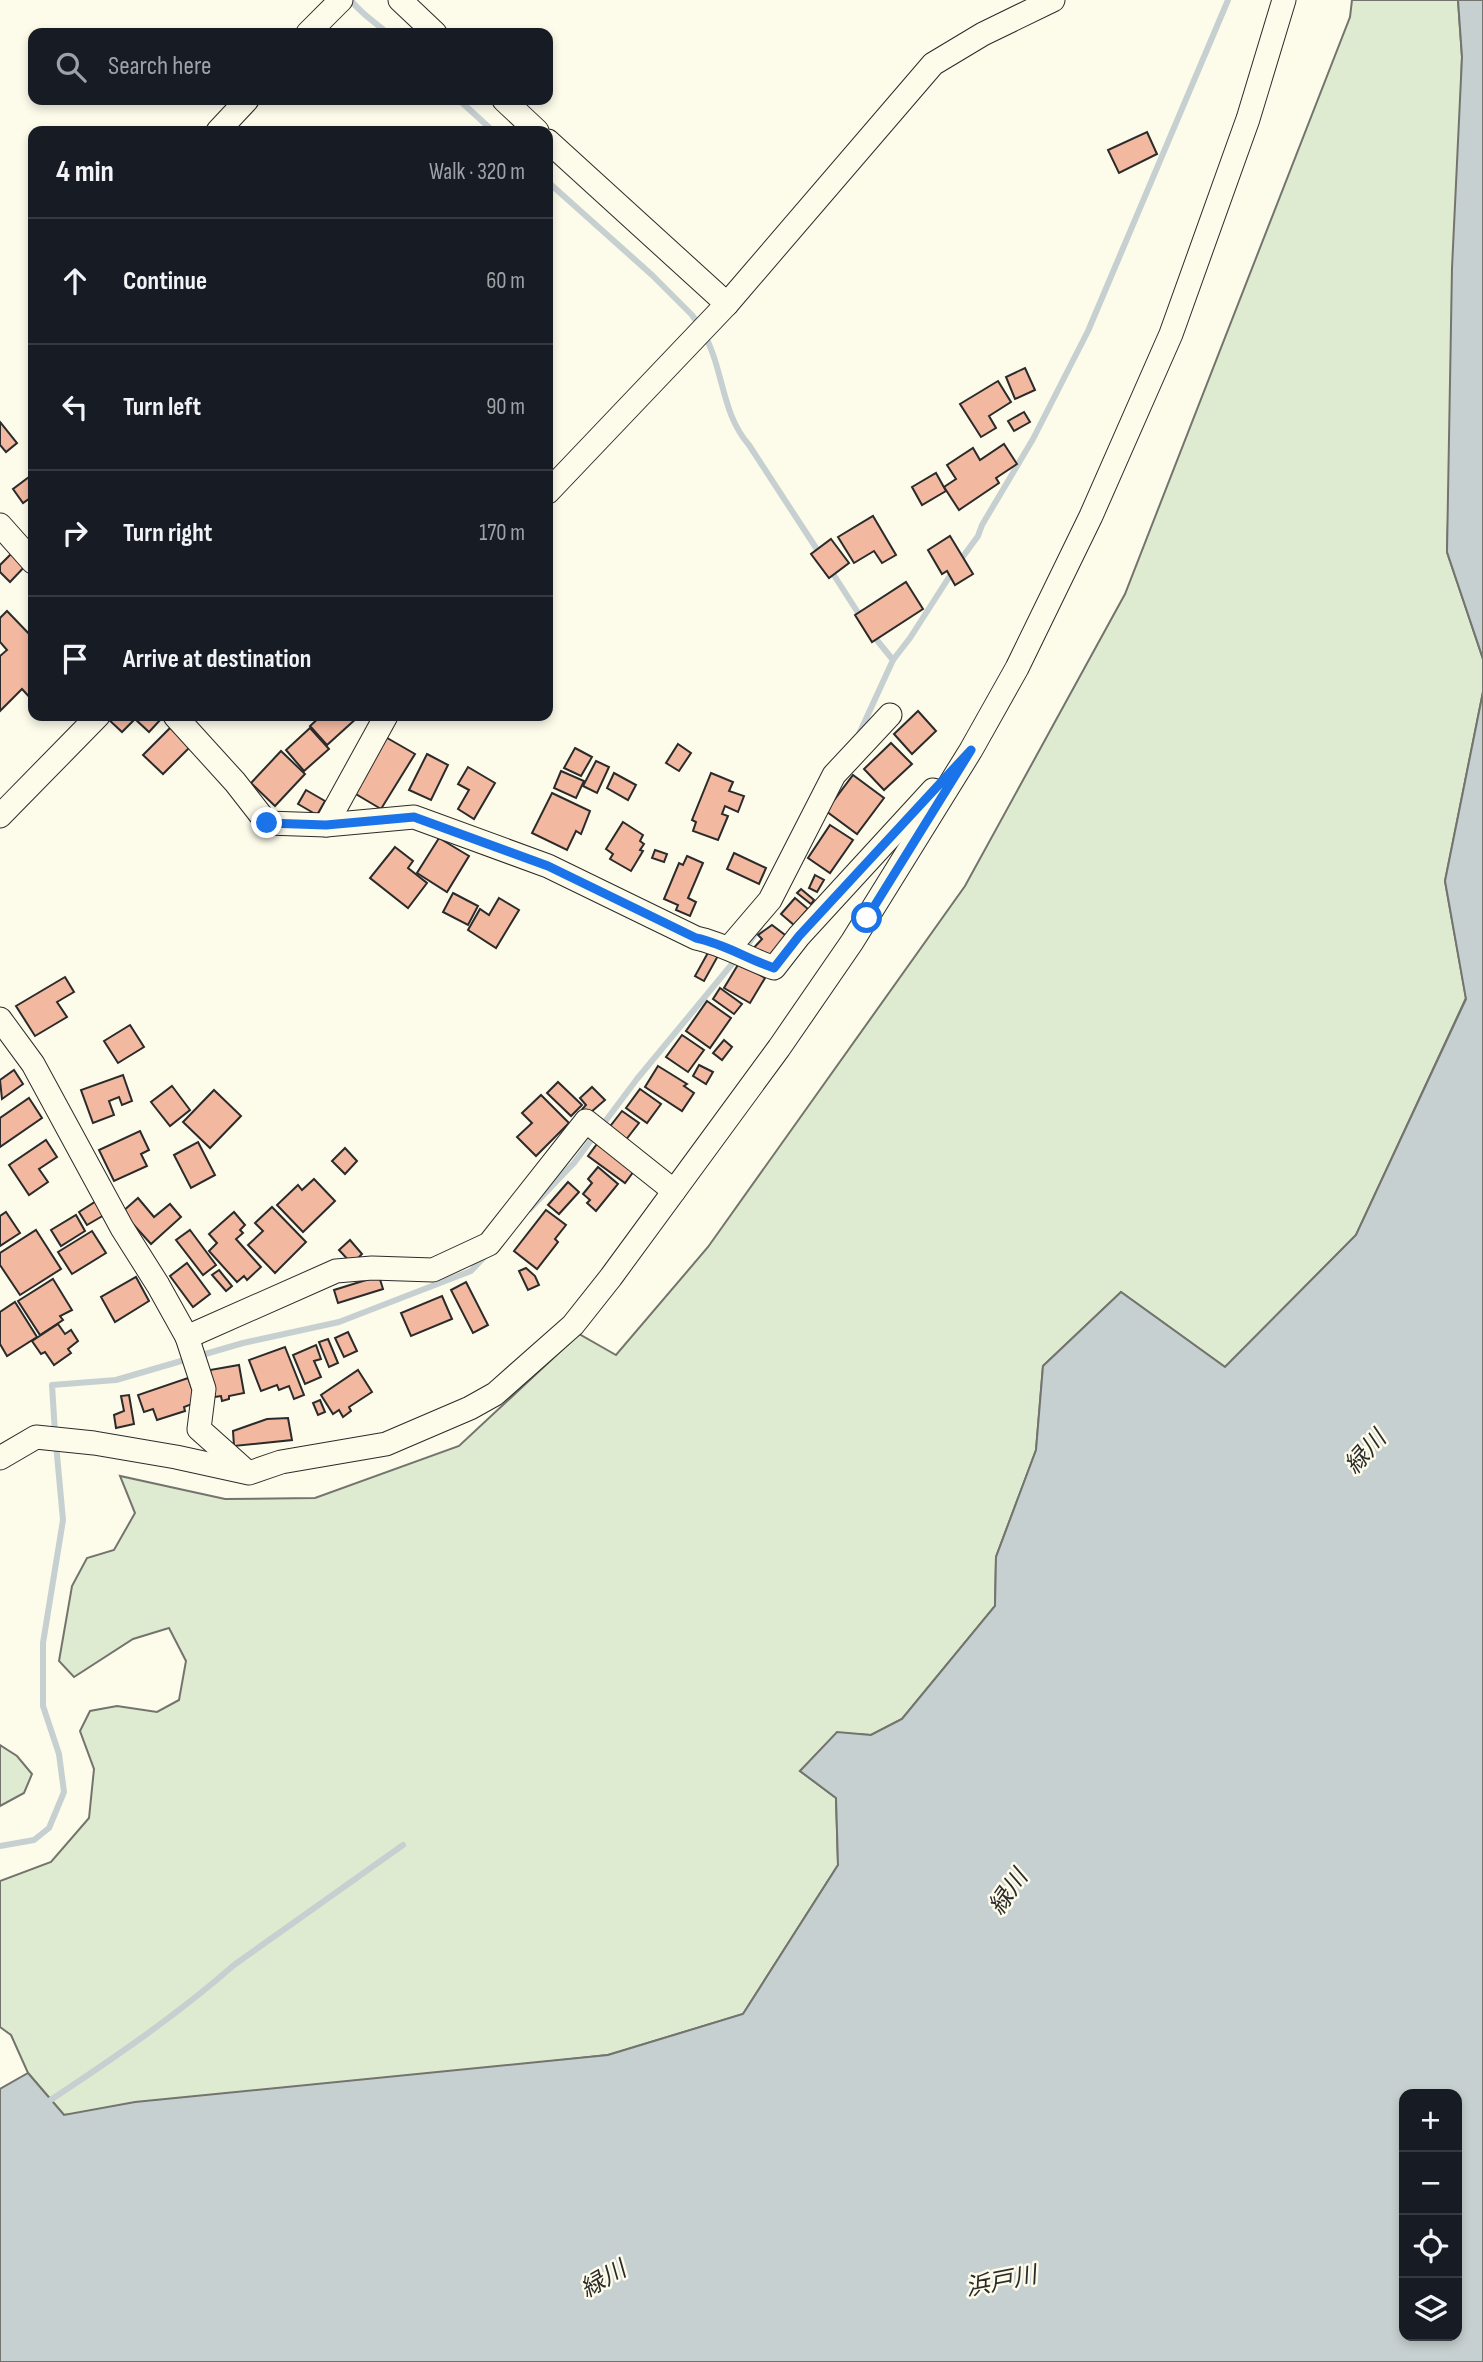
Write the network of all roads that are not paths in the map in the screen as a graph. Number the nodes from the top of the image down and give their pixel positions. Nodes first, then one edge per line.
1 (341, 0) edge
2 (400, 0) edge
3 (1053, 0) edge
4 (1284, 0) edge
5 (313, 28) edge
6 (430, 28) edge
7 (242, 105) edge
8 (509, 105) edge
9 (223, 126) edge
10 (532, 126) edge
11 (553, 146) edge
12 (727, 304) junction
13 (553, 487) edge
14 (0, 525) edge
15 (28, 556) edge
16 (890, 715) dead end
17 (93, 721) edge
18 (180, 721) edge
19 (383, 721) edge
20 (971, 750) junction
21 (0, 816) edge
22 (326, 825) junction
23 (729, 948) junction
24 (0, 1019) edge
25 (674, 1191) junction
26 (187, 1338) junction
27 (0, 1458) edge
28 (248, 1473) junction

1 - 5 street
2 - 6 street
3 - 12 street
4 - 20 street
7 - 9 street
8 - 10 street
11 - 12 street
12 - 13 street
14 - 15 street
16 - 23 street
17 - 21 street
18 - 22 street
19 - 22 street
20 - 23 street
20 - 25 street
22 - 23 street
24 - 26 street
25 - 26 street
25 - 28 street
26 - 28 street
27 - 28 street

